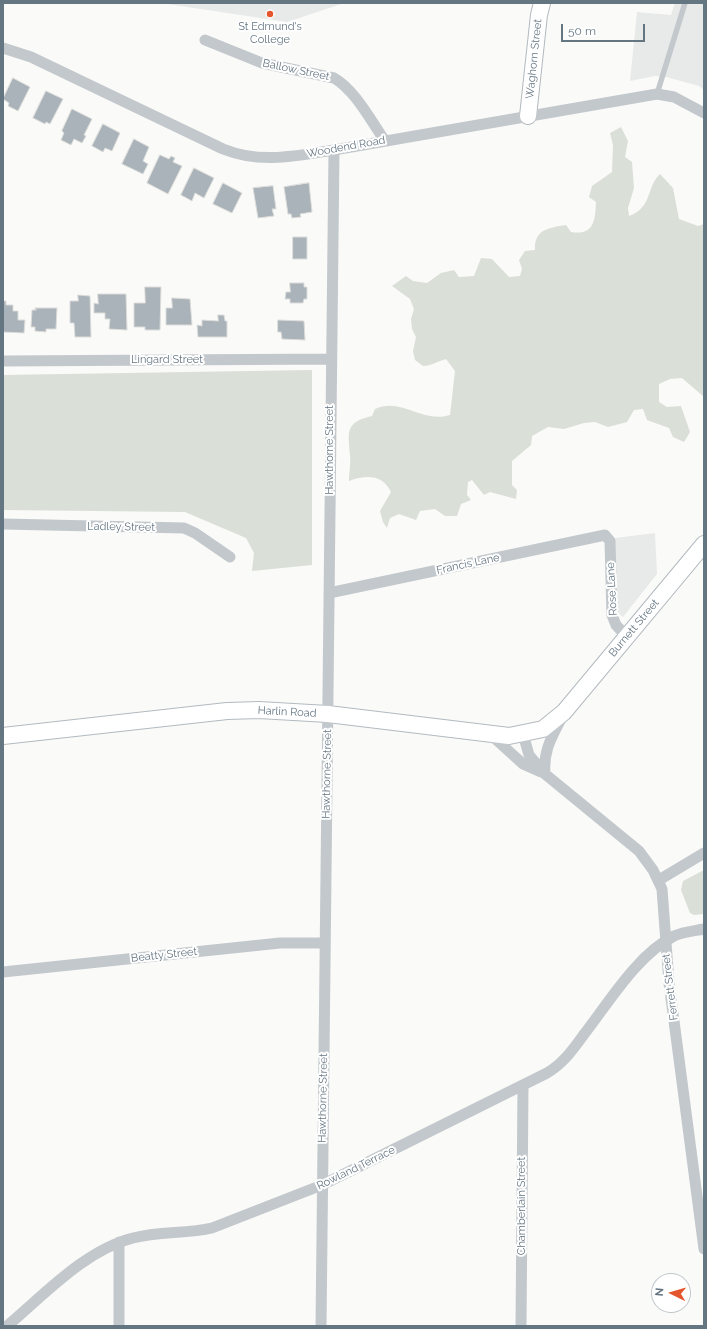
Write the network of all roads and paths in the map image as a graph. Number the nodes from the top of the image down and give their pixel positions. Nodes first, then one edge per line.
1 (542, 3) edge
2 (685, 3) edge
3 (205, 40) dead end
4 (3, 48) edge
5 (657, 94) junction
6 (701, 110) edge
7 (528, 116) junction
8 (385, 141) junction
9 (334, 150) junction
10 (331, 359) junction
11 (3, 361) edge
12 (3, 524) edge
13 (607, 536) joint
14 (704, 544) edge
15 (230, 557) dead end
16 (329, 593) junction
17 (627, 637) junction
18 (564, 712) junction
19 (328, 714) junction
20 (489, 733) junction
21 (523, 734) junction
22 (3, 736) edge
23 (545, 774) junction
24 (704, 853) edge
25 (659, 880) junction
26 (704, 929) edge
27 (665, 941) junction
28 (325, 943) junction
29 (3, 972) edge
30 (523, 1086) junction
31 (322, 1185) junction
32 (701, 1201) edge
33 (119, 1242) junction
34 (704, 1249) edge
35 (7, 1326) edge
36 (119, 1326) edge
37 (321, 1326) edge
38 (521, 1326) edge

1 - 7 main road, Waghorn Street
2 - 5 lane
3 - 8 street, Ballow Street
4 - 9 street, Woodend Road
5 - 6 street, Woodend Road
5 - 7 street, Woodend Road
7 - 8 street, Woodend Road
8 - 9 street, Woodend Road
9 - 10 street, Hawthorne Street
10 - 11 street, Lingard Street
10 - 16 street, Hawthorne Street
12 - 15 street, Ladley Street
13 - 16 street, Francis Lane
13 - 17 street, Rose Lane
14 - 17 main road, Burnett Street
16 - 19 street, Hawthorne Street
17 - 18 main road, Burnett Street
18 - 21 main road, Harlin Road
18 - 23 street
19 - 20 main road, Harlin Road
19 - 22 main road, Harlin Road
19 - 28 street, Hawthorne Street
20 - 21 main road, Harlin Road
20 - 23 street
21 - 23 street, Ferrett Street
23 - 25 street, Ferrett Street
24 - 25 street
25 - 27 street, Ferrett Street
26 - 27 street, Rowland Terrace
27 - 30 street, Rowland Terrace
27 - 32 street, Ferrett Street
28 - 29 street, Beatty Street
28 - 31 street, Hawthorne Street
30 - 31 street, Rowland Terrace
30 - 38 street, Chamberlain Street
31 - 33 street, Rowland Terrace
31 - 37 street, Hawthorne Street
32 - 34 street, Ferrett Street
33 - 35 street, Rowland Terrace
33 - 36 street

